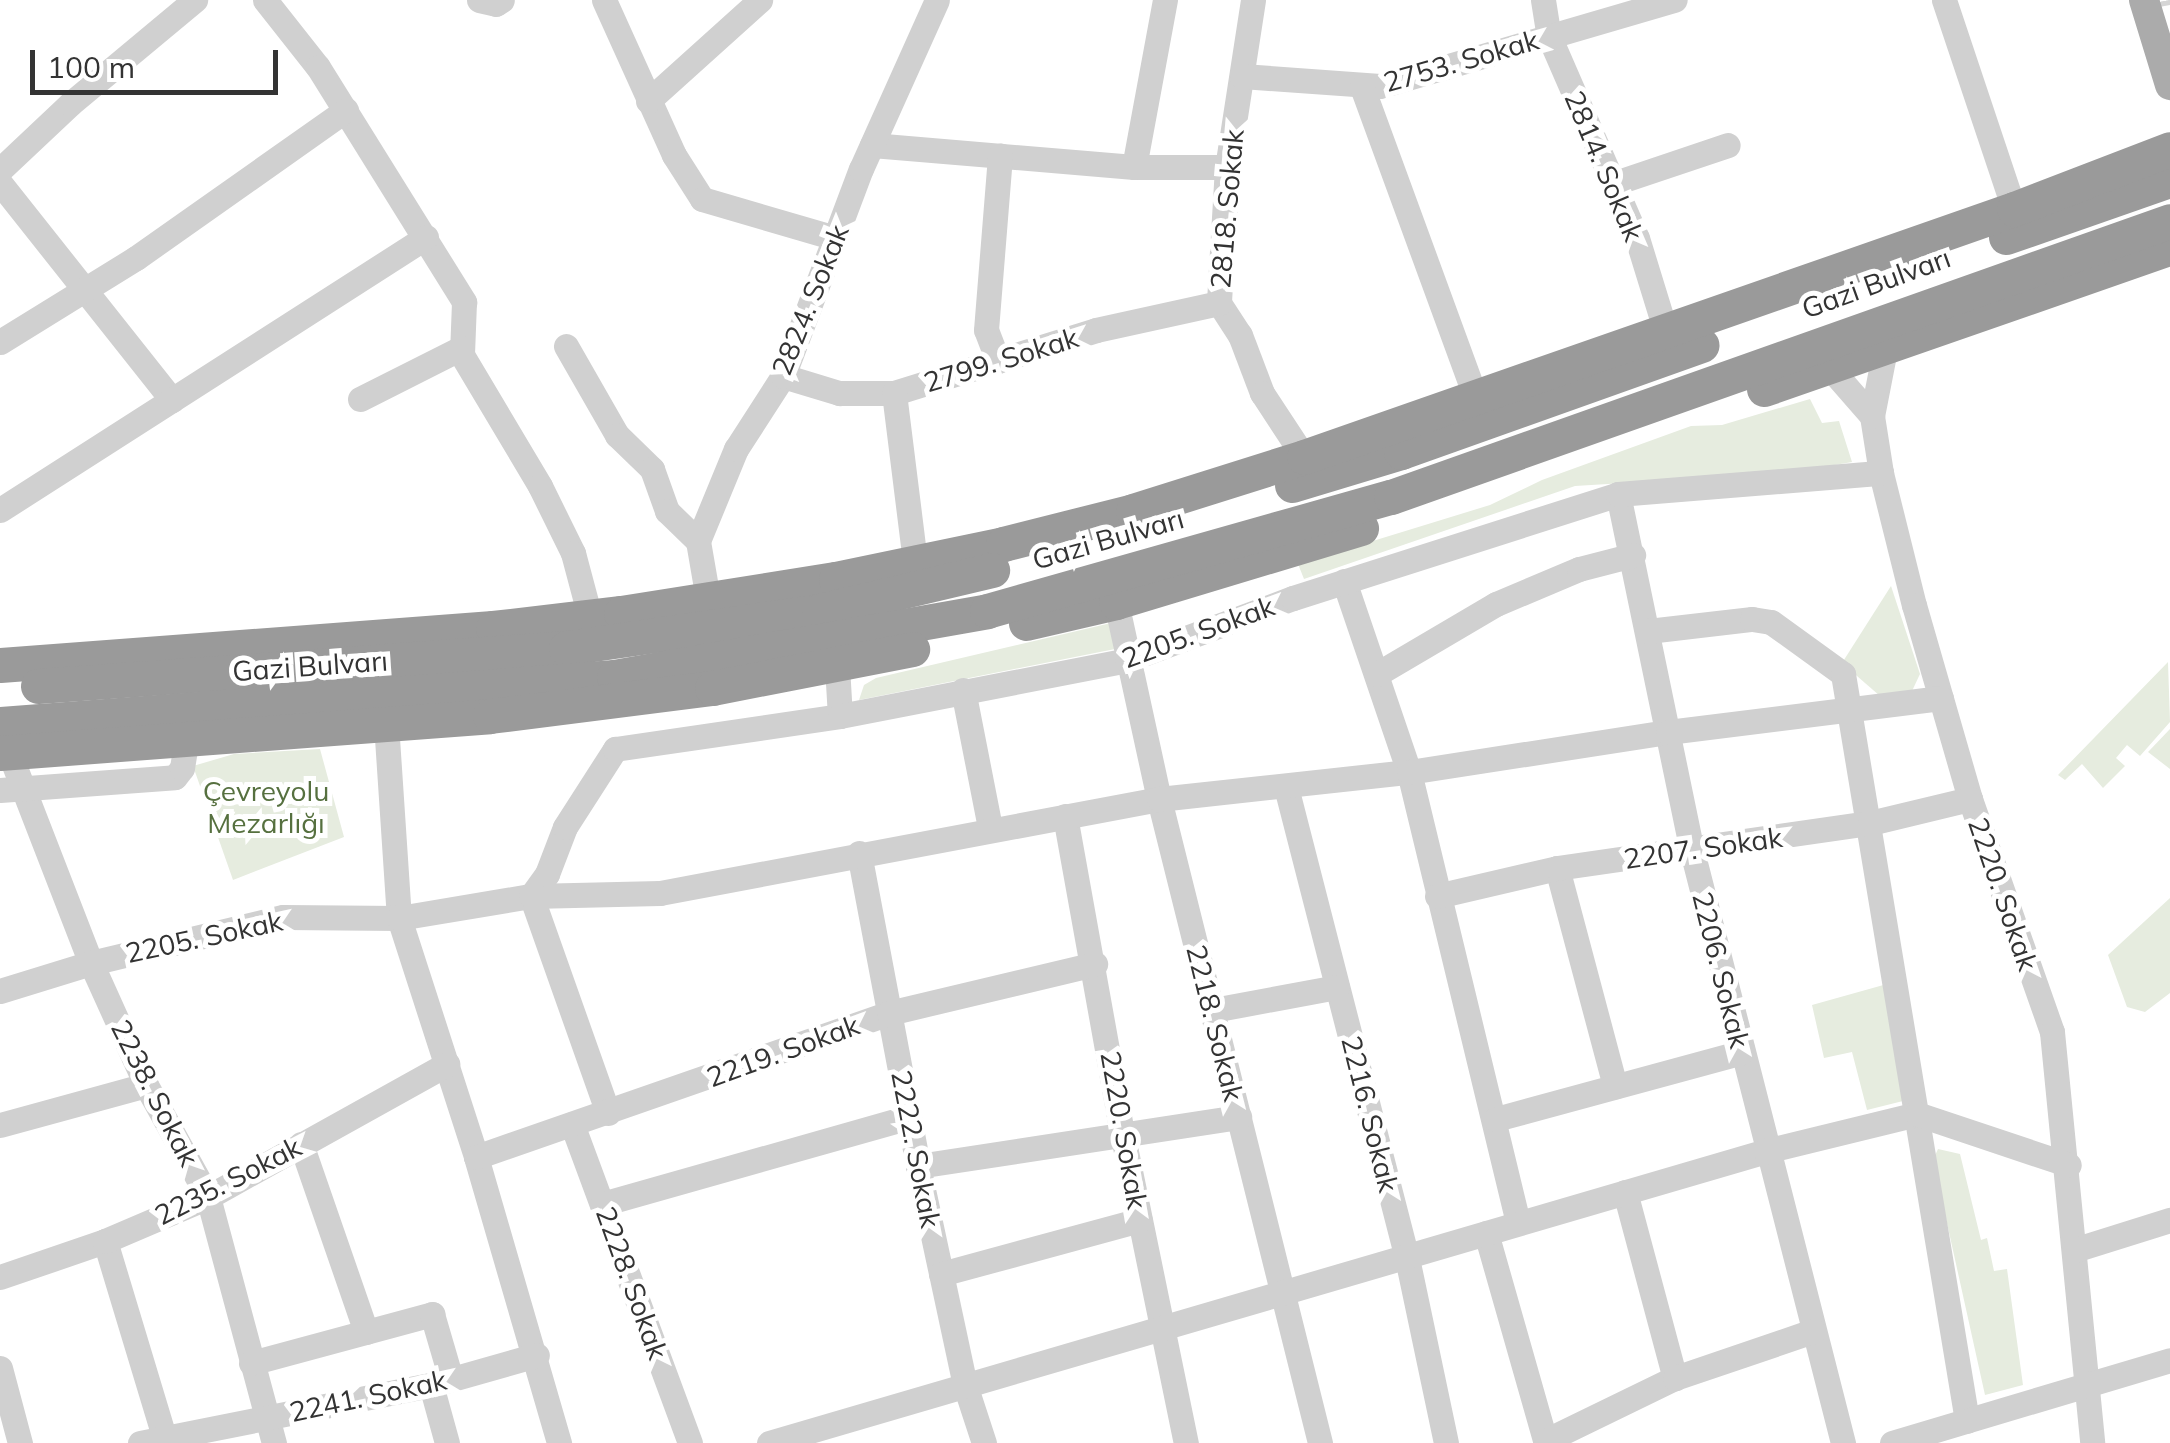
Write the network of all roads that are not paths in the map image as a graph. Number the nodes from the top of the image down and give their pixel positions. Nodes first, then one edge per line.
1 (265, 0) edge
2 (479, 0) edge
3 (502, 0) edge
4 (604, 0) edge
5 (760, 0) edge
6 (936, 0) edge
7 (1166, 0) edge
8 (1253, 0) edge
9 (1542, 0) edge
10 (1674, 0) edge
11 (1944, 0) edge
12 (2144, 0) edge
13 (178, 5) edge
14 (1549, 36) junction
15 (2164, 52) edge
16 (1242, 76) junction
17 (2170, 86) edge
18 (1362, 87) junction
19 (648, 102) junction
20 (346, 110) junction
21 (872, 145) junction
22 (1728, 145) dead end
23 (2170, 149) edge
24 (1000, 156) junction
25 (1134, 167) junction
26 (1228, 167) junction
27 (0, 170) edge
28 (2170, 180) edge
29 (0, 183) edge
30 (1612, 184) junction
31 (2014, 209) junction
32 (2170, 220) edge
33 (426, 237) junction
34 (835, 238) junction
35 (2170, 248) edge
36 (2170, 263) edge
37 (84, 290) junction
38 (2052, 290) junction
39 (1219, 302) junction
40 (1666, 332) junction
41 (0, 342) edge
42 (566, 346) dead end
43 (461, 348) junction
44 (1885, 349) junction
45 (998, 361) junction
46 (1830, 368) junction
47 (782, 376) junction
48 (894, 393) junction
49 (1474, 396) junction
50 (360, 399) dead end
51 (172, 400) junction
52 (1872, 416) junction
53 (1401, 452) junction
54 (1304, 457) junction
55 (1558, 460) junction
56 (1486, 464) junction
57 (1880, 473) junction
58 (1618, 494) junction
59 (1426, 506) junction
60 (0, 510) edge
61 (698, 542) junction
62 (1282, 555) junction
63 (1633, 556) junction
64 (915, 562) junction
65 (1344, 581) junction
66 (1293, 598) junction
67 (708, 600) junction
68 (1116, 602) junction
69 (590, 617) junction
70 (1648, 631) junction
71 (1126, 660) junction
72 (0, 665) edge
73 (837, 666) junction
74 (1377, 674) junction
75 (0, 689) edge
76 (963, 690) junction
77 (1941, 698) junction
78 (1850, 709) junction
79 (840, 716) junction
80 (386, 723) junction
81 (1668, 732) junction
82 (187, 738) junction
83 (3, 743) edge
84 (1409, 772) junction
85 (1286, 787) junction
86 (12, 790) edge
87 (1159, 799) junction
88 (1970, 799) junction
89 (1065, 816) junction
90 (1870, 823) junction
91 (990, 828) junction
92 (1692, 851) junction
93 (859, 852) junction
94 (1557, 868) junction
95 (532, 896) junction
96 (1437, 896) junction
97 (398, 918) junction
98 (91, 963) junction
99 (1095, 964) junction
100 (1337, 987) junction
101 (0, 992) edge
102 (1213, 1010) junction
103 (889, 1013) junction
104 (1742, 1052) junction
105 (447, 1064) junction
106 (146, 1084) junction
107 (1615, 1086) junction
108 (608, 1113) junction
109 (1917, 1114) junction
110 (908, 1117) junction
111 (1239, 1118) junction
112 (1496, 1119) junction
113 (572, 1124) junction
114 (0, 1125) edge
115 (1122, 1132) junction
116 (302, 1144) junction
117 (1766, 1151) junction
118 (476, 1156) junction
119 (2068, 1165) junction
120 (918, 1166) junction
121 (1625, 1192) junction
122 (208, 1196) junction
123 (602, 1204) junction
124 (1140, 1220) junction
125 (2170, 1220) edge
126 (1518, 1224) junction
127 (1486, 1234) junction
128 (105, 1240) junction
129 (2074, 1250) junction
130 (1407, 1258) junction
131 (942, 1274) junction
132 (0, 1277) edge
133 (1284, 1295) junction
134 (1163, 1329) junction
135 (1813, 1331) junction
136 (366, 1332) junction
137 (537, 1355) junction
138 (2170, 1360) edge
139 (251, 1363) junction
140 (0, 1368) edge
141 (1675, 1378) junction
142 (441, 1382) junction
143 (965, 1385) junction
144 (2086, 1385) junction
145 (1967, 1420) junction
146 (271, 1430) edge
147 (152, 1440) edge
148 (1546, 1442) edge
149 (20, 1443) edge
150 (447, 1443) edge
151 (559, 1443) edge
152 (690, 1443) edge
153 (769, 1443) edge
154 (984, 1443) edge
155 (1186, 1443) edge
156 (1320, 1443) edge
157 (1446, 1443) edge
158 (1842, 1443) edge
159 (1892, 1443) edge
160 (2092, 1443) edge

1 - 20 street
2 - 3 street
4 - 19 street
5 - 19 street
6 - 21 street, 2824. Sokak
7 - 25 street
8 - 16 street, 2818. Sokak
9 - 14 street, 2814. Sokak
10 - 14 street, 2753. Sokak
11 - 31 street
12 - 15 main road
13 - 27 street
14 - 18 street, 2753. Sokak
14 - 30 street, 2814. Sokak
15 - 17 main road
16 - 18 street, 2753. Sokak
16 - 26 street, 2818. Sokak
18 - 49 street
19 - 34 street
20 - 33 street
20 - 37 street
21 - 24 street
21 - 34 street, 2824. Sokak
22 - 30 street
23 - 31 highway
24 - 25 street
24 - 45 street
25 - 26 street
26 - 39 street, 2818. Sokak
28 - 53 highway, Gazi Bulvarı
29 - 37 street
30 - 40 street, 2814. Sokak
31 - 40 highway
32 - 56 highway, Gazi Bulvarı
33 - 43 street
33 - 51 street
34 - 47 street, 2824. Sokak
35 - 38 highway
36 - 38 main road
37 - 41 street
37 - 51 street
38 - 44 highway
39 - 45 street, 2799. Sokak
39 - 54 street, 2818. Sokak
40 - 49 highway
42 - 61 street
43 - 50 street
43 - 69 street
44 - 46 highway
44 - 52 street
45 - 48 street, 2799. Sokak
46 - 52 street
46 - 55 highway
47 - 48 street, 2799. Sokak
47 - 61 street, 2824. Sokak
48 - 64 street
49 - 53 highway
49 - 54 highway
51 - 60 street
52 - 57 street, 2220. Sokak
53 - 54 highway
53 - 75 highway, Gazi Bulvarı
54 - 64 highway
55 - 56 highway
55 - 59 highway
56 - 59 highway
56 - 83 highway, Gazi Bulvarı
57 - 58 street, 2205. Sokak
57 - 77 street, 2220. Sokak
58 - 63 street, 2206. Sokak
58 - 65 street, 2205. Sokak
59 - 62 highway
61 - 67 street
62 - 66 street
62 - 68 highway
63 - 70 street, 2206. Sokak
63 - 74 street
64 - 67 highway
65 - 66 street, 2205. Sokak
65 - 74 street
66 - 71 street, 2205. Sokak
67 - 69 highway
68 - 71 street, 2218. Sokak
68 - 73 highway
69 - 72 highway
70 - 78 street
70 - 81 street, 2206. Sokak
71 - 76 street, 2205. Sokak
71 - 87 street, 2218. Sokak
73 - 79 street
73 - 80 highway
74 - 84 street
76 - 79 street, 2205. Sokak
76 - 91 street
77 - 78 street, 2205. Sokak
77 - 88 street, 2220. Sokak
78 - 81 street, 2205. Sokak
78 - 90 street
79 - 95 street, 2205. Sokak
80 - 82 highway
80 - 97 street
81 - 84 street, 2205. Sokak
81 - 92 street, 2206. Sokak
82 - 83 highway
82 - 86 street
83 - 86 street, 2238. Sokak
84 - 85 street, 2205. Sokak
84 - 96 street
85 - 87 street, 2205. Sokak
85 - 100 street, 2216. Sokak
86 - 98 street, 2238. Sokak
87 - 89 street, 2205. Sokak
87 - 102 street, 2218. Sokak
88 - 90 street, 2207. Sokak
88 - 119 street, 2220. Sokak
89 - 91 street, 2205. Sokak
89 - 99 street, 2220. Sokak
90 - 92 street, 2207. Sokak
90 - 109 street
91 - 93 street, 2205. Sokak
92 - 94 street, 2207. Sokak
92 - 104 street, 2206. Sokak
93 - 95 street, 2205. Sokak
93 - 103 street, 2222. Sokak
94 - 96 street, 2207. Sokak
94 - 107 street
95 - 97 street, 2205. Sokak
95 - 108 street
96 - 112 street
97 - 98 street, 2205. Sokak
97 - 105 street
98 - 101 street, 2205. Sokak
98 - 106 street, 2238. Sokak
99 - 103 street, 2219. Sokak
99 - 115 street, 2220. Sokak
100 - 102 street
100 - 130 street, 2216. Sokak
102 - 111 street, 2218. Sokak
103 - 108 street, 2219. Sokak
103 - 110 street, 2222. Sokak
104 - 107 street
104 - 117 street, 2206. Sokak
105 - 116 street, 2235. Sokak
105 - 118 street
106 - 114 street
106 - 122 street, 2238. Sokak
107 - 112 street
108 - 113 street, 2219. Sokak
109 - 117 street
109 - 119 street
109 - 145 street
110 - 120 street, 2222. Sokak
110 - 123 street
111 - 115 street
111 - 133 street, 2218. Sokak
112 - 126 street
113 - 118 street, 2219. Sokak
113 - 123 street, 2228. Sokak
115 - 120 street
115 - 124 street, 2220. Sokak
116 - 122 street, 2235. Sokak
116 - 136 street
117 - 121 street
117 - 135 street, 2206. Sokak
118 - 137 street
119 - 129 street, 2220. Sokak
120 - 131 street, 2222. Sokak
121 - 126 street
121 - 141 street
122 - 128 street, 2235. Sokak
122 - 139 street, 2238. Sokak
123 - 152 street, 2228. Sokak
124 - 131 street
124 - 134 street, 2220. Sokak
125 - 129 street
126 - 127 street
127 - 130 street
127 - 148 street
128 - 132 street, 2235. Sokak
128 - 147 street
129 - 144 street, 2220. Sokak
130 - 133 street
130 - 157 street, 2216. Sokak
131 - 143 street, 2222. Sokak
133 - 134 street
133 - 156 street, 2218. Sokak
134 - 143 street
134 - 155 street, 2220. Sokak
135 - 141 street
135 - 158 street, 2206. Sokak
136 - 139 street
136 - 142 street
137 - 142 street, 2241. Sokak
137 - 151 street
138 - 144 street
139 - 146 street, 2238. Sokak
140 - 149 street
141 - 148 street
142 - 146 street, 2241. Sokak
142 - 150 street
143 - 153 street
143 - 154 street, 2222. Sokak
144 - 145 street
144 - 160 street, 2220. Sokak
145 - 159 street
146 - 147 street, 2241. Sokak

